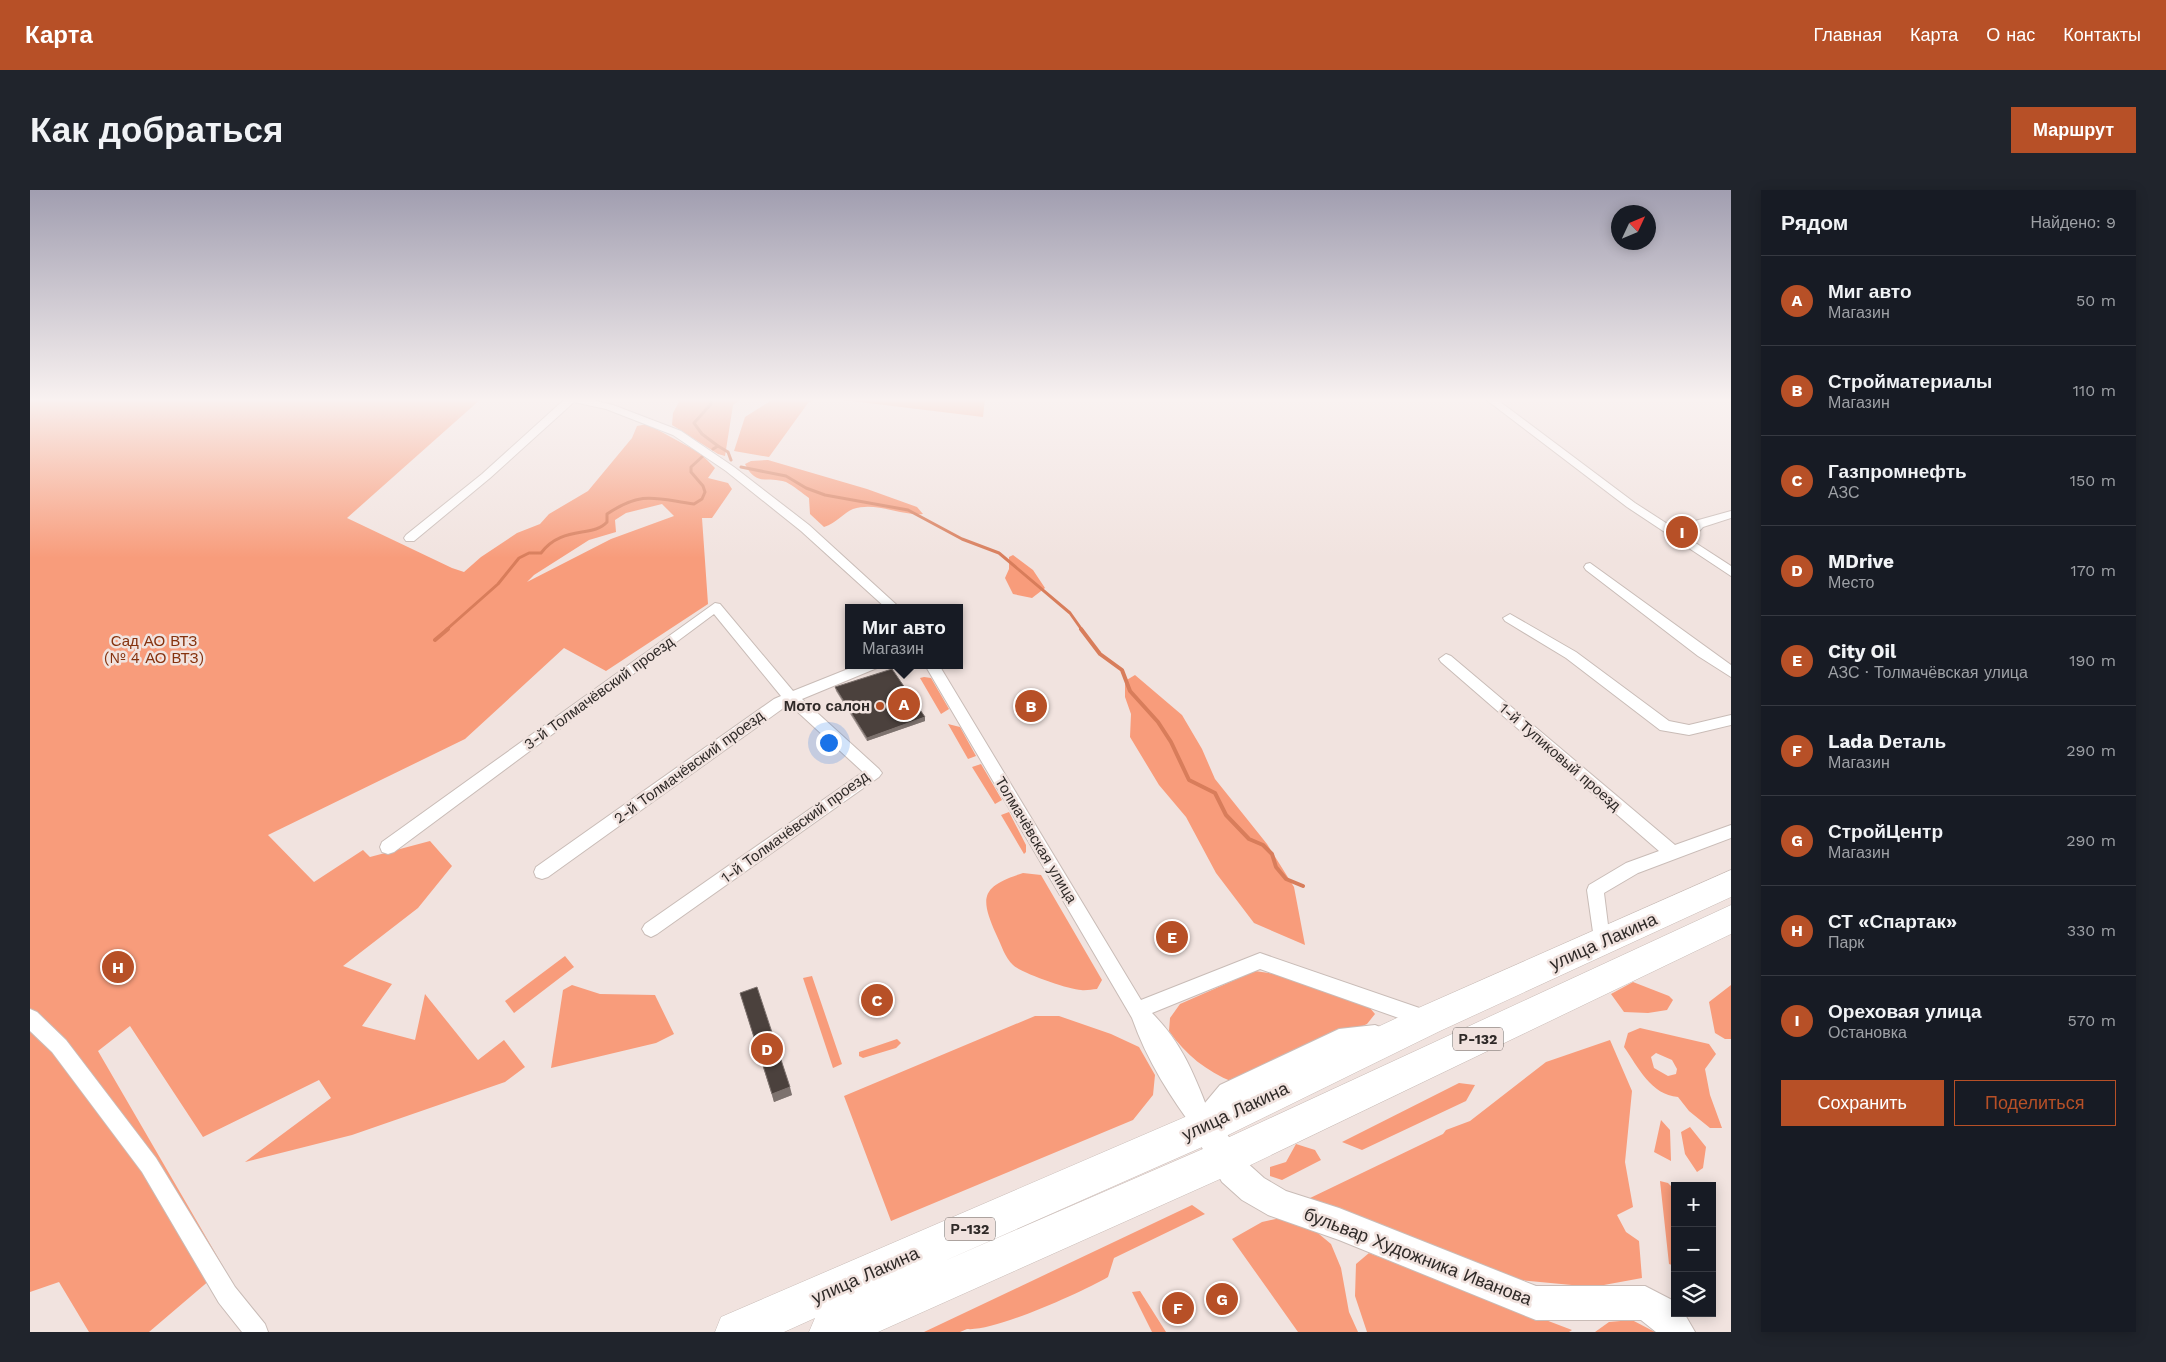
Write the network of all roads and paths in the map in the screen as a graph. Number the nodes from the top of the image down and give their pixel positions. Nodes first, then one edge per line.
1 (513, 451) edge
2 (705, 451) edge
3 (1558, 451) edge
4 (1731, 514) edge
5 (410, 538) dead end
6 (1682, 541) junction
7 (1590, 568) dead end
8 (1731, 572) edge
9 (890, 604) edge
10 (1510, 618) dead end
11 (1446, 659) dead end
12 (861, 669) edge
13 (934, 669) edge
14 (1731, 672) edge
15 (790, 696) junction
16 (1731, 720) edge
17 (1731, 831) edge
18 (388, 847) dead end
19 (1674, 854) junction
20 (542, 872) dead end
21 (1731, 883) edge
22 (1731, 919) edge
23 (651, 929) dead end
24 (1601, 942) junction
25 (1138, 1012) junction
26 (30, 1018) edge
27 (1428, 1020) junction
28 (1205, 1127) junction
29 (1225, 1158) junction
30 (257, 1332) edge
31 (736, 1332) edge
32 (830, 1332) edge
33 (1678, 1332) edge

1 - 5 street
2 - 9 street
3 - 6 street
4 - 6 street
6 - 8 street
7 - 14 street
10 - 16 street
11 - 19 street, 1-й Тупиковый проезд
12 - 15 street, 2-й Толмачёвский проезд
13 - 25 street, Толмачёвская улица
15 - 18 street, 3-й Толмачёвский проезд
15 - 20 street, 2-й Толмачёвский проезд
15 - 23 street, 1-й Толмачёвский проезд
17 - 19 street
19 - 24 street
21 - 24 highway, улица Лакина / Р-132
22 - 29 highway, Р-132
24 - 27 highway, улица Лакина / Р-132
25 - 27 street
25 - 28 street, Толмачёвская улица
26 - 30 street
27 - 28 highway, улица Лакина / Р-132
28 - 29 street, бульвар Художника Иванова
28 - 31 highway, улица Лакина / Р-132
29 - 32 highway, Р-132
29 - 33 street, бульвар Художника Иванова

